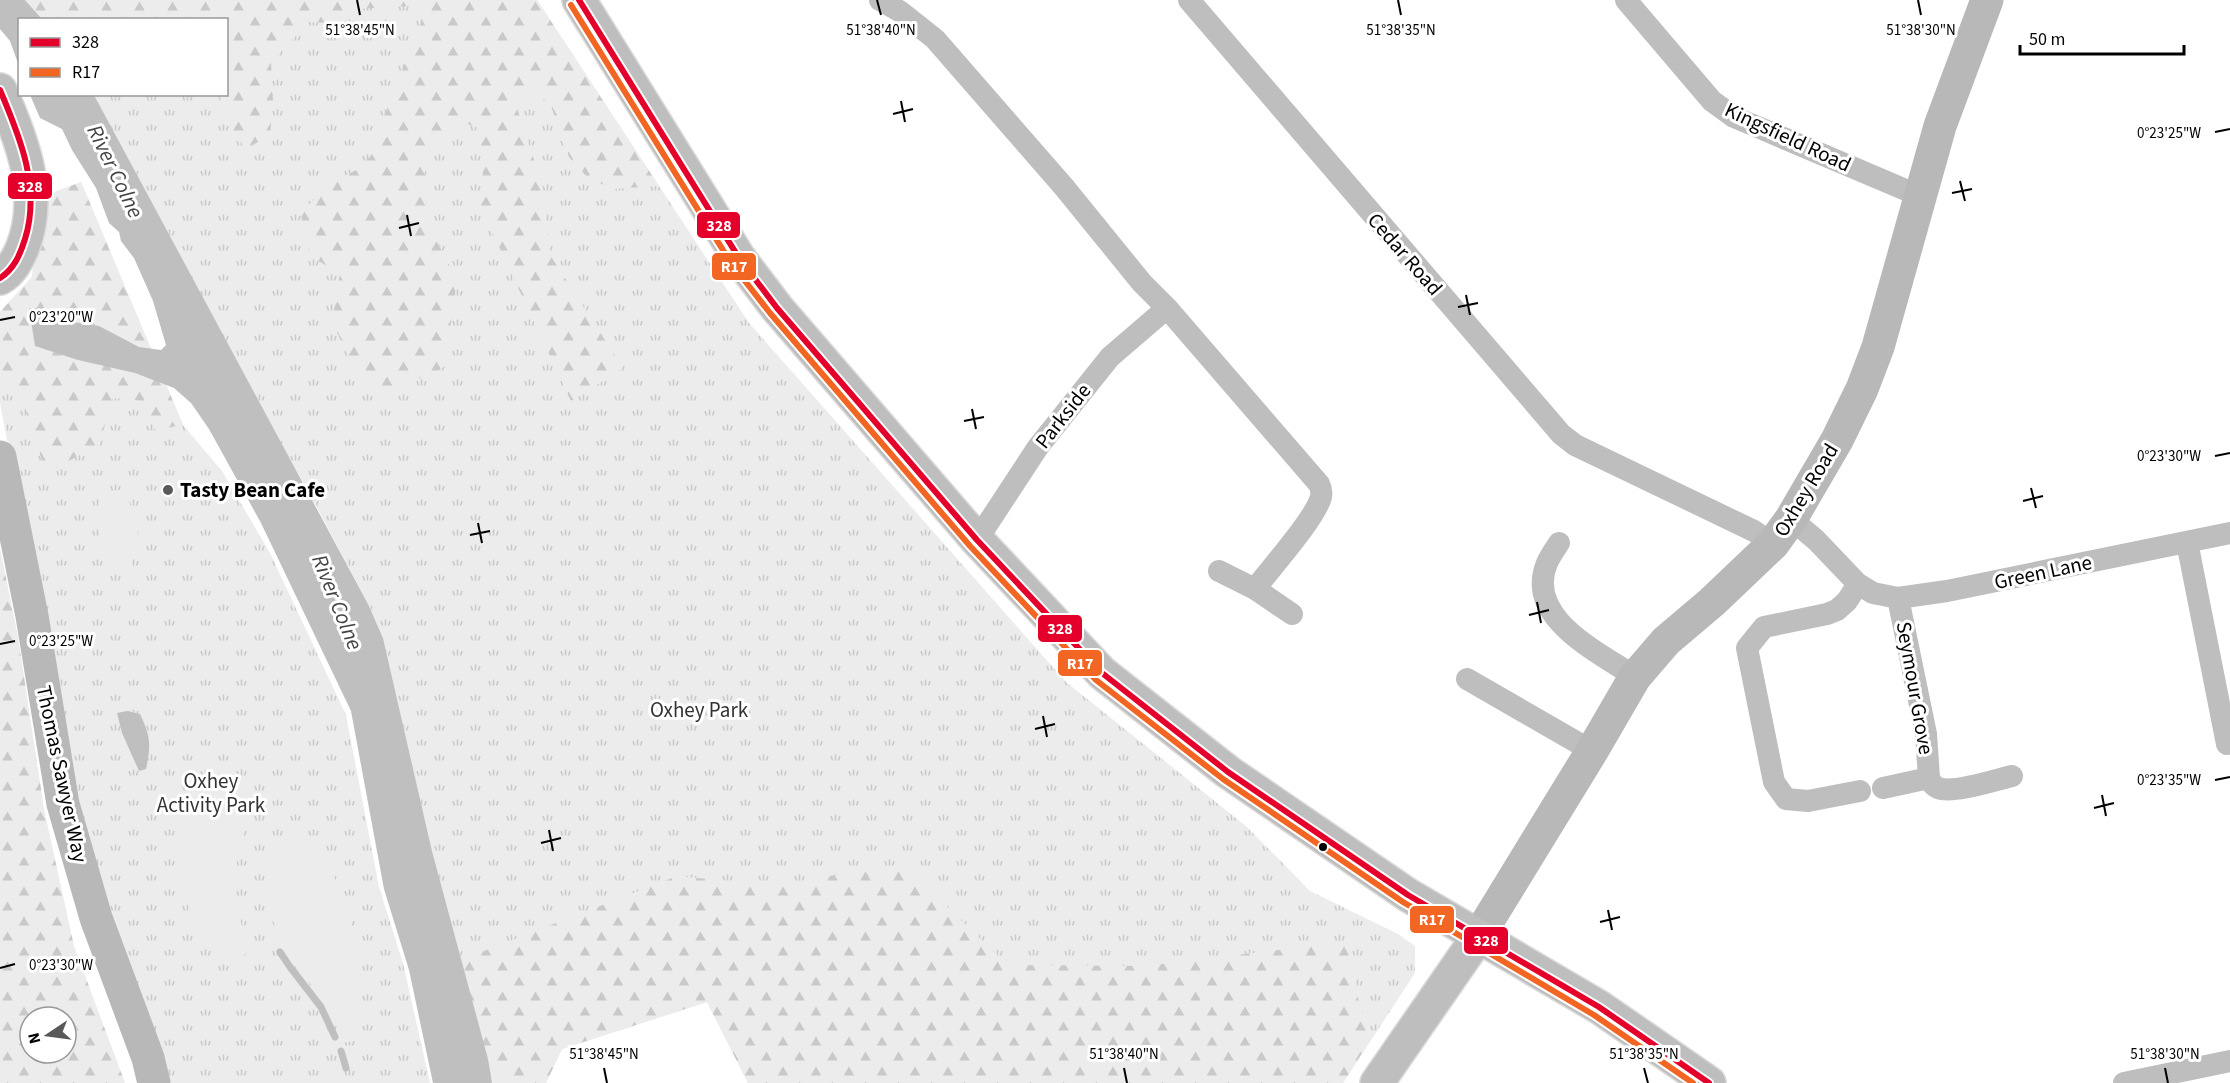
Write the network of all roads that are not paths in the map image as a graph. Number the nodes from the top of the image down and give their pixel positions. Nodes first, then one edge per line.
1 (579, 0) edge
2 (879, 0) edge
3 (1189, 0) edge
4 (1626, 0) edge
5 (1987, 0) edge
6 (0, 90) edge
7 (1920, 196) junction
8 (2, 282) edge
9 (1167, 308) junction
10 (0, 457) edge
11 (1782, 531) junction
12 (2230, 533) edge
13 (977, 540) junction
14 (2187, 542) junction
15 (1559, 543) dead end
16 (1219, 571) dead end
17 (1858, 584) junction
18 (1255, 589) junction
19 (1898, 598) junction
20 (1292, 614) dead end
21 (1635, 676) junction
22 (1467, 679) dead end
23 (2230, 743) edge
24 (1592, 751) junction
25 (2013, 776) dead end
26 (1929, 778) junction
27 (1883, 788) dead end
28 (1860, 791) dead end
29 (1478, 938) junction
30 (2230, 1061) edge
31 (154, 1083) edge
32 (1377, 1083) edge
33 (1709, 1083) edge
34 (2124, 1083) edge

1 - 13 main road
2 - 9 street
3 - 11 street, Cedar Road
4 - 7 street, Kingsfield Road
5 - 7 street, Oxhey Road
6 - 8 main road
7 - 11 street, Oxhey Road
9 - 13 street, Parkside
9 - 18 street
10 - 31 street, Thomas Sawyer Way
11 - 17 street, Green Lane
11 - 21 street, Oxhey Road
12 - 14 street, Green Lane
13 - 29 main road
14 - 19 street, Green Lane
14 - 23 street
15 - 21 street
16 - 18 street
17 - 19 street, Green Lane
17 - 28 street
18 - 20 street
19 - 26 street, Seymour Grove
21 - 24 street, Oxhey Road
22 - 24 street
24 - 29 street, Oxhey Road
25 - 26 street, Seymour Grove
26 - 27 street, Seymour Grove
29 - 32 main road
29 - 33 main road
30 - 34 street

